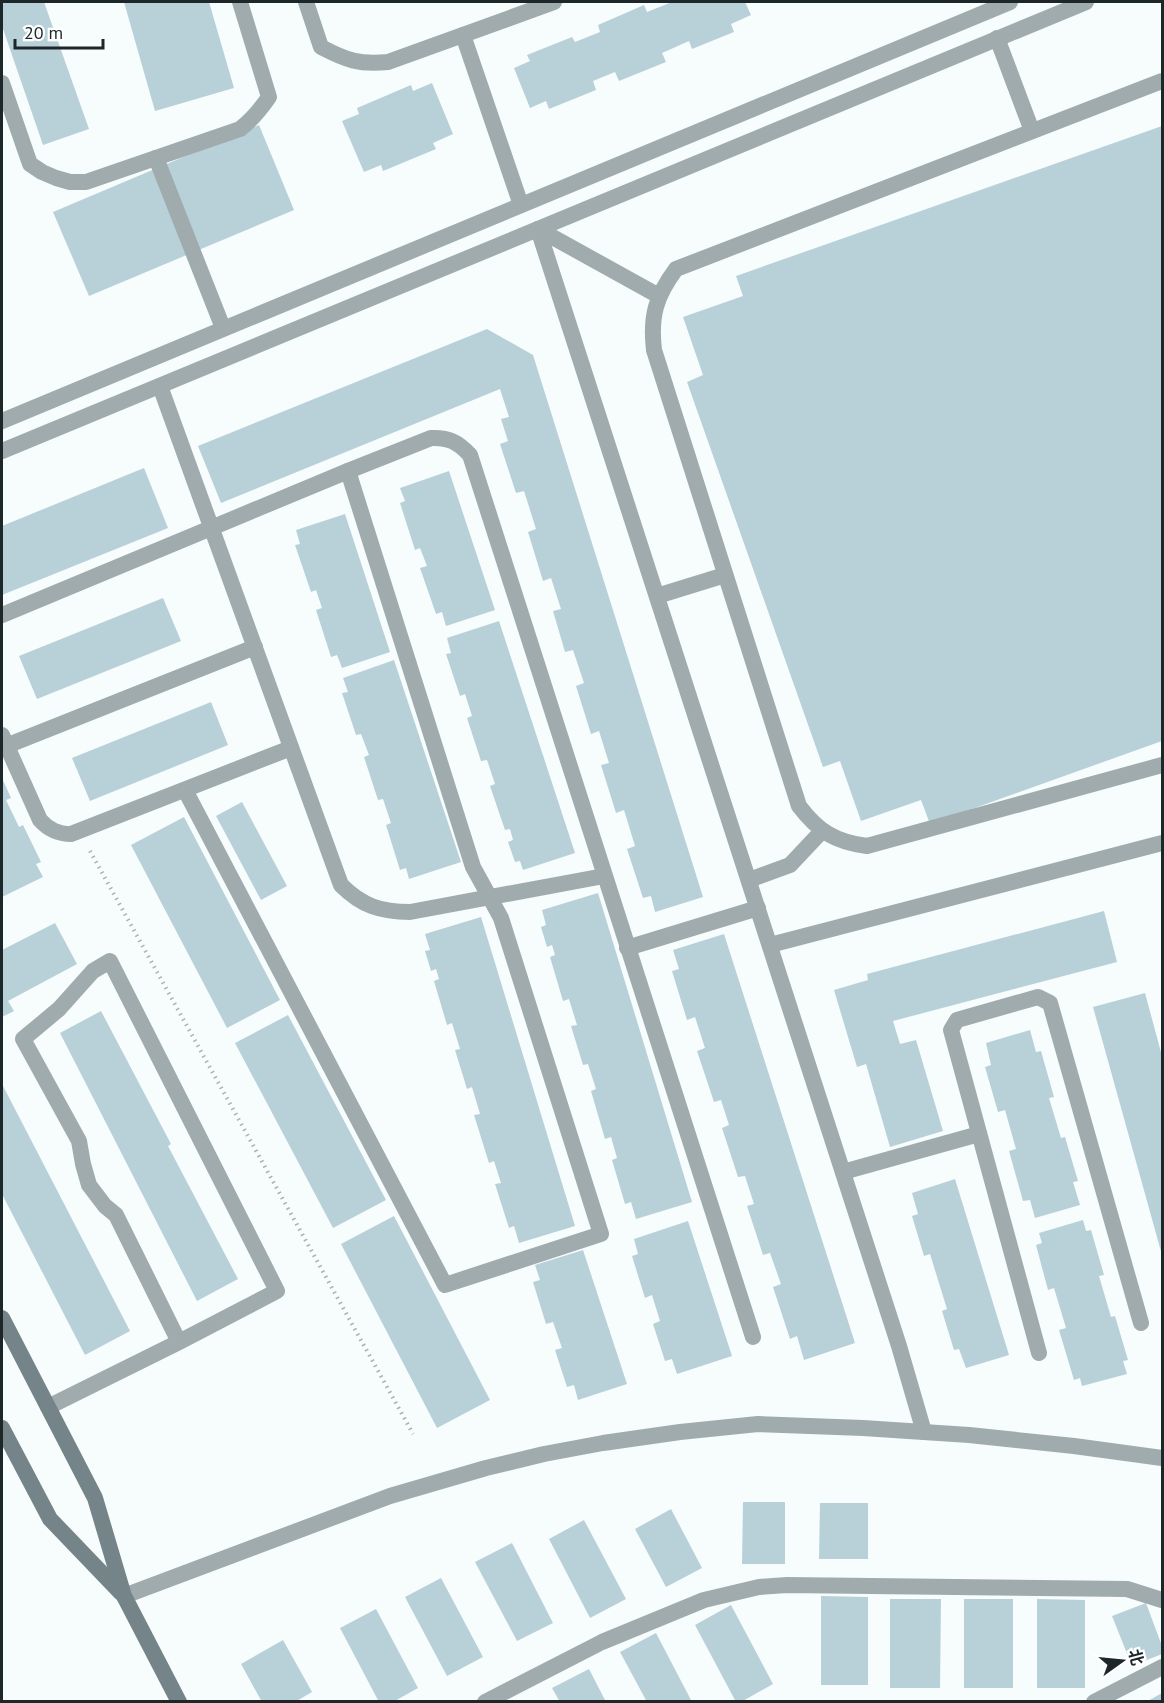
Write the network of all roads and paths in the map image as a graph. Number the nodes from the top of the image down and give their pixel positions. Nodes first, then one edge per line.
1 (240, 2) edge
2 (306, 2) edge
3 (554, 2) edge
4 (1010, 2) edge
5 (1086, 2) edge
6 (526, 6) edge
7 (463, 35) junction
8 (997, 38) junction
9 (1162, 81) edge
10 (2, 83) edge
11 (1032, 131) junction
12 (156, 158) junction
13 (521, 205) junction
14 (538, 229) junction
15 (659, 296) junction
16 (223, 328) junction
17 (160, 386) junction
18 (2, 421) edge
19 (2, 452) edge
20 (348, 471) junction
21 (212, 528) junction
22 (725, 575) junction
23 (657, 596) junction
24 (2, 615) edge
25 (255, 647) junction
26 (4, 740) edge
27 (291, 748) junction
28 (1162, 765) edge
29 (185, 790) junction
30 (822, 831) junction
31 (79, 832) junction
32 (1162, 843) edge
33 (604, 876) junction
34 (749, 880) junction
35 (489, 897) junction
36 (758, 908) junction
37 (770, 945) junction
38 (627, 948) junction
39 (979, 1134) junction
40 (843, 1172) junction
41 (2, 1318) edge
42 (1141, 1323) dead end
43 (753, 1337) dead end
44 (179, 1342) junction
45 (1039, 1353) dead end
46 (48, 1407) junction
47 (2, 1428) edge
48 (924, 1432) junction
49 (413, 1434) dead end
50 (1162, 1458) edge
51 (123, 1596) junction
52 (1162, 1600) edge
53 (1162, 1667) edge
54 (179, 1701) edge
55 (485, 1701) edge
56 (1094, 1701) edge

1 - 12 street
2 - 7 street
3 - 6 street
4 - 13 street
5 - 8 street
6 - 7 street
7 - 13 street
8 - 11 street
8 - 14 street
9 - 11 street
10 - 12 street
11 - 15 street
12 - 16 street
13 - 16 street
14 - 15 street
14 - 17 street
14 - 23 street
15 - 22 street
16 - 18 street
17 - 19 street
17 - 21 street
20 - 21 street
20 - 33 street
20 - 35 street
21 - 24 street
21 - 25 street
22 - 23 street
22 - 30 street
23 - 34 street
25 - 26 street
25 - 27 street
26 - 31 street
27 - 29 street
27 - 35 street
28 - 30 street
29 - 31 street
29 - 35 street
30 - 34 street
31 - 49 path
32 - 37 street
33 - 35 street
33 - 38 street
34 - 36 street
36 - 37 street
36 - 38 street
37 - 40 street
38 - 43 street
39 - 40 street
39 - 42 street
39 - 45 street
40 - 48 street
41 - 46 main road
44 - 44 street
44 - 46 street
46 - 51 main road
47 - 51 main road
48 - 50 street
48 - 51 street
51 - 54 main road
52 - 55 street
53 - 56 street

